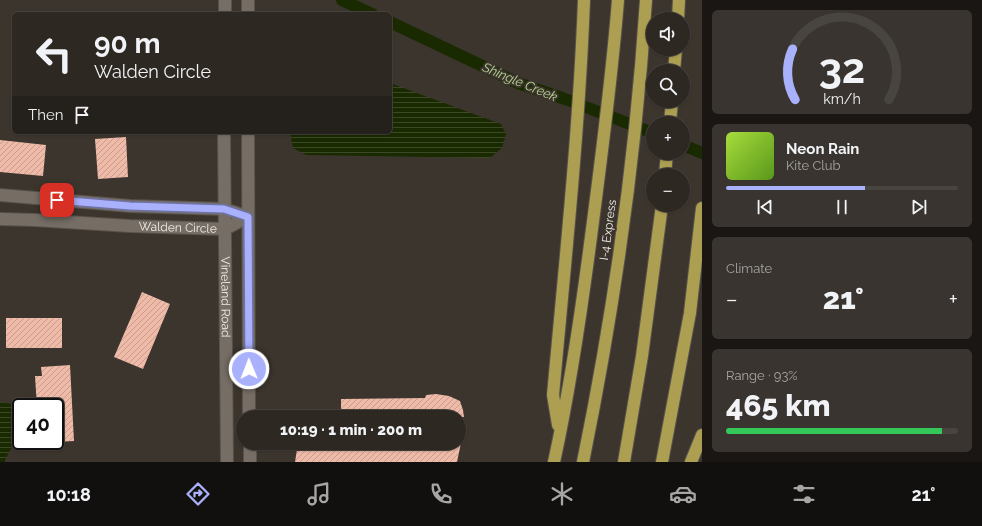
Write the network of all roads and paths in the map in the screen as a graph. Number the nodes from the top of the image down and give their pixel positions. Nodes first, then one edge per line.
1 (584, 0) edge
2 (618, 0) edge
3 (646, 0) edge
4 (679, 0) edge
5 (678, 12) edge
6 (224, 134) edge
7 (248, 134) edge
8 (0, 195) edge
9 (702, 208) edge
10 (224, 209) junction
11 (661, 212) edge
12 (248, 217) junction
13 (0, 219) edge
14 (225, 229) junction
15 (249, 410) edge
16 (702, 435) edge
17 (560, 436) junction
18 (250, 450) edge
19 (226, 462) edge
20 (250, 462) edge
21 (554, 462) edge
22 (583, 462) edge
23 (624, 462) edge
24 (662, 462) edge
25 (691, 462) edge

1 - 17 highway
2 - 17 highway
3 - 22 highway, I-4 Express
4 - 5 highway
6 - 10 street, Vineland Road
7 - 12 street, Vineland Road
8 - 10 street, Walden Circle
9 - 24 highway
10 - 12 street, Walden Circle
10 - 14 street, Vineland Road
11 - 23 highway
12 - 14 street, Walden Circle
12 - 15 street, Vineland Road
13 - 14 street, Walden Circle
14 - 19 street, Vineland Road
16 - 25 highway
17 - 21 highway
18 - 20 street

